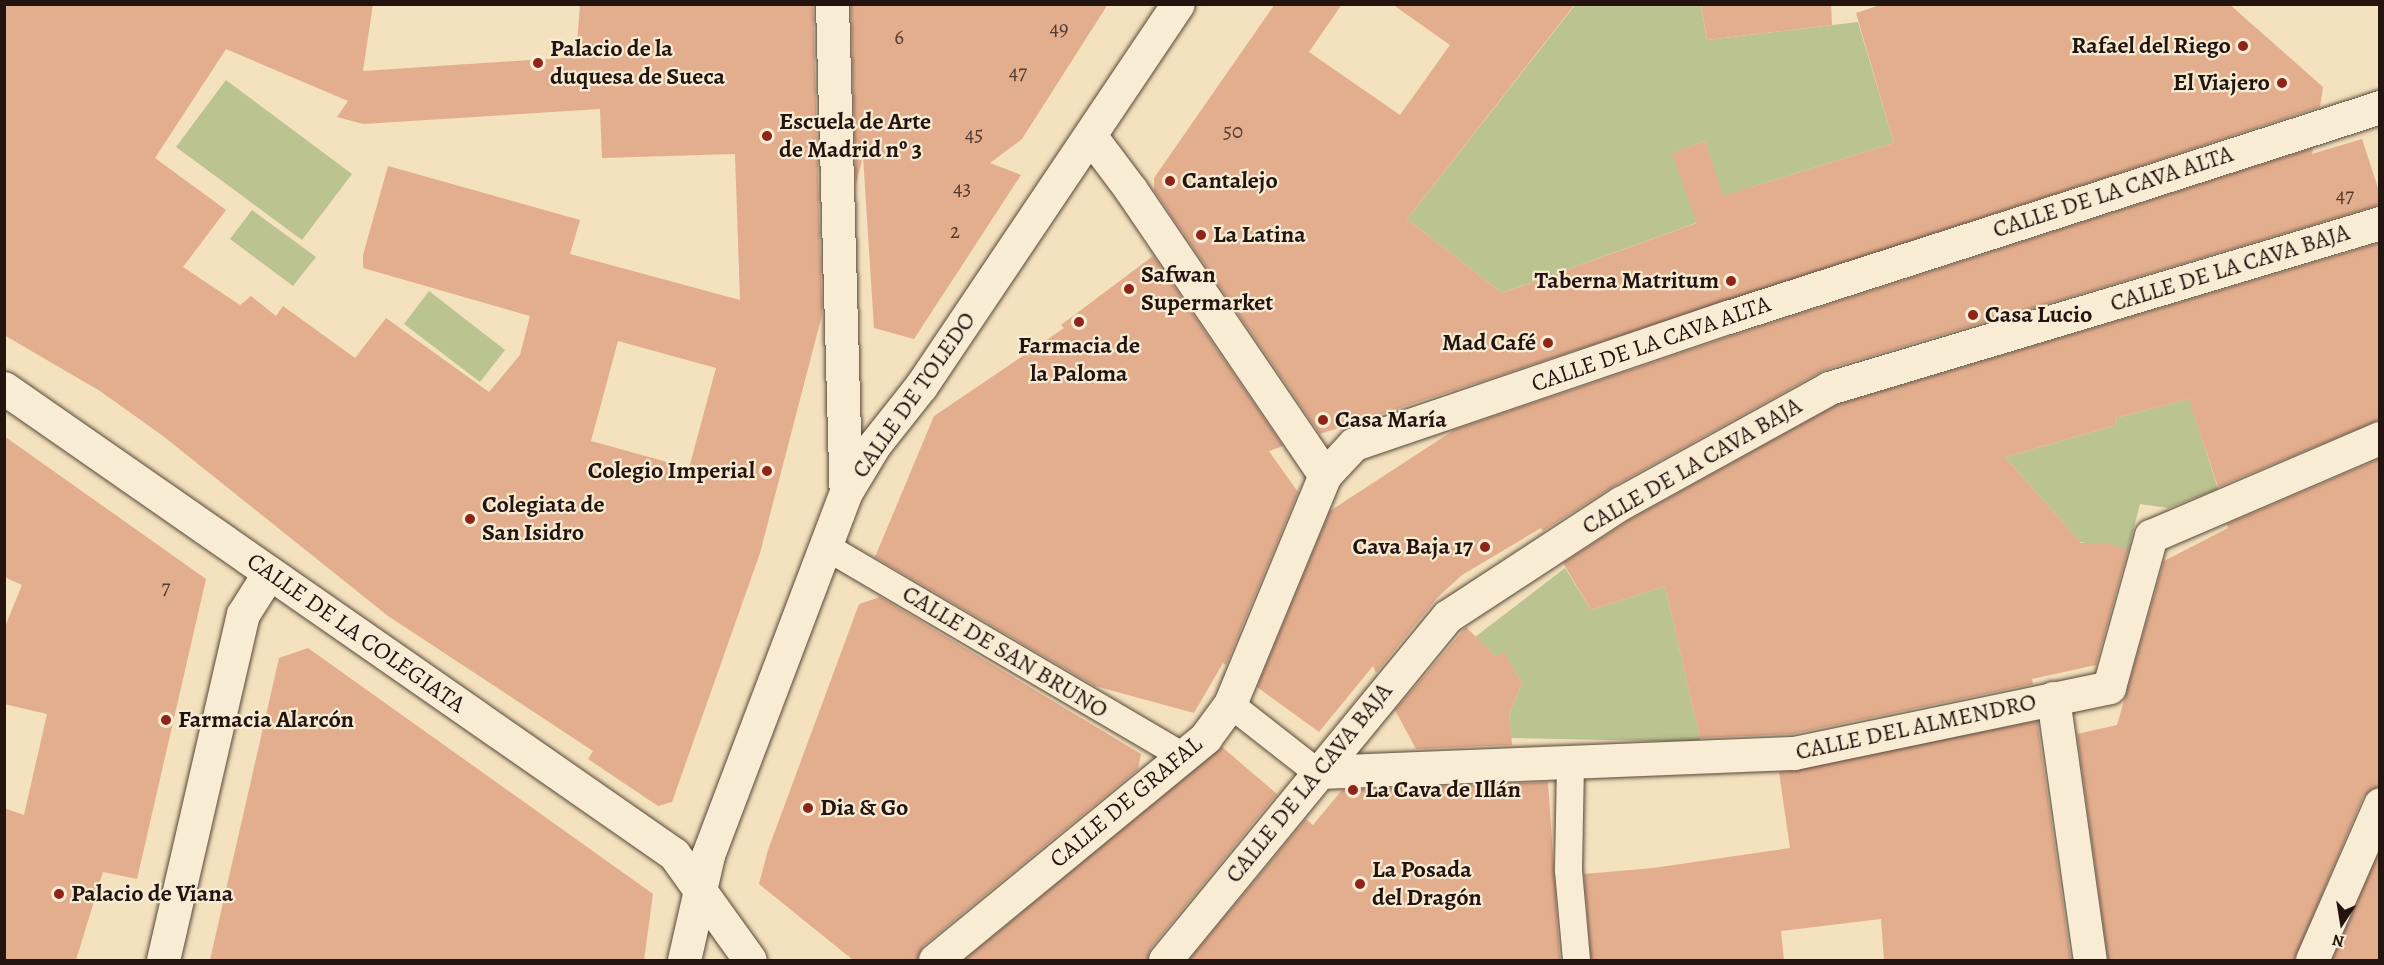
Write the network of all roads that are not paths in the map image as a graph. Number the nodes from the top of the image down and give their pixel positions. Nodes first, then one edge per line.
1 (832, 4) edge
2 (1178, 4) edge
3 (2379, 106) edge
4 (1092, 138) junction
5 (2379, 223) edge
6 (4, 388) edge
7 (2379, 438) edge
8 (1325, 474) junction
9 (846, 492) junction
10 (825, 546) junction
11 (269, 573) junction
12 (2053, 698) junction
13 (1230, 704) junction
14 (1184, 757) junction
15 (1570, 764) junction
16 (1317, 772) junction
17 (2379, 804) edge
18 (699, 886) junction
19 (163, 960) edge
20 (684, 960) edge
21 (750, 960) edge
22 (935, 960) edge
23 (1165, 960) edge
24 (1576, 960) edge
25 (2090, 960) edge
26 (2312, 960) edge

1 - 9 street
2 - 4 street, CALLE DE TOLEDO
3 - 8 street, CALLE DE LA CAVA ALTA
4 - 8 street
4 - 9 street, CALLE DE TOLEDO
5 - 16 street, CALLE DE LA CAVA BAJA
6 - 11 street, CALLE DE LA COLEGIATA
7 - 12 street, CALLE DEL ALMENDRO
8 - 13 street, CALLE DE GRAFAL
9 - 10 street, CALLE DE TOLEDO
10 - 14 street, CALLE DE SAN BRUNO
10 - 18 street, CALLE DE TOLEDO
11 - 18 street, CALLE DE LA COLEGIATA
11 - 19 street
12 - 15 street, CALLE DEL ALMENDRO
12 - 25 street
13 - 14 street, CALLE DE GRAFAL
13 - 16 street
14 - 22 street, CALLE DE GRAFAL
15 - 16 street, CALLE DEL ALMENDRO
15 - 24 street
16 - 23 street, CALLE DE LA CAVA BAJA
17 - 26 street
18 - 20 street, CALLE DE TOLEDO
18 - 21 street, CALLE DE LA COLEGIATA

